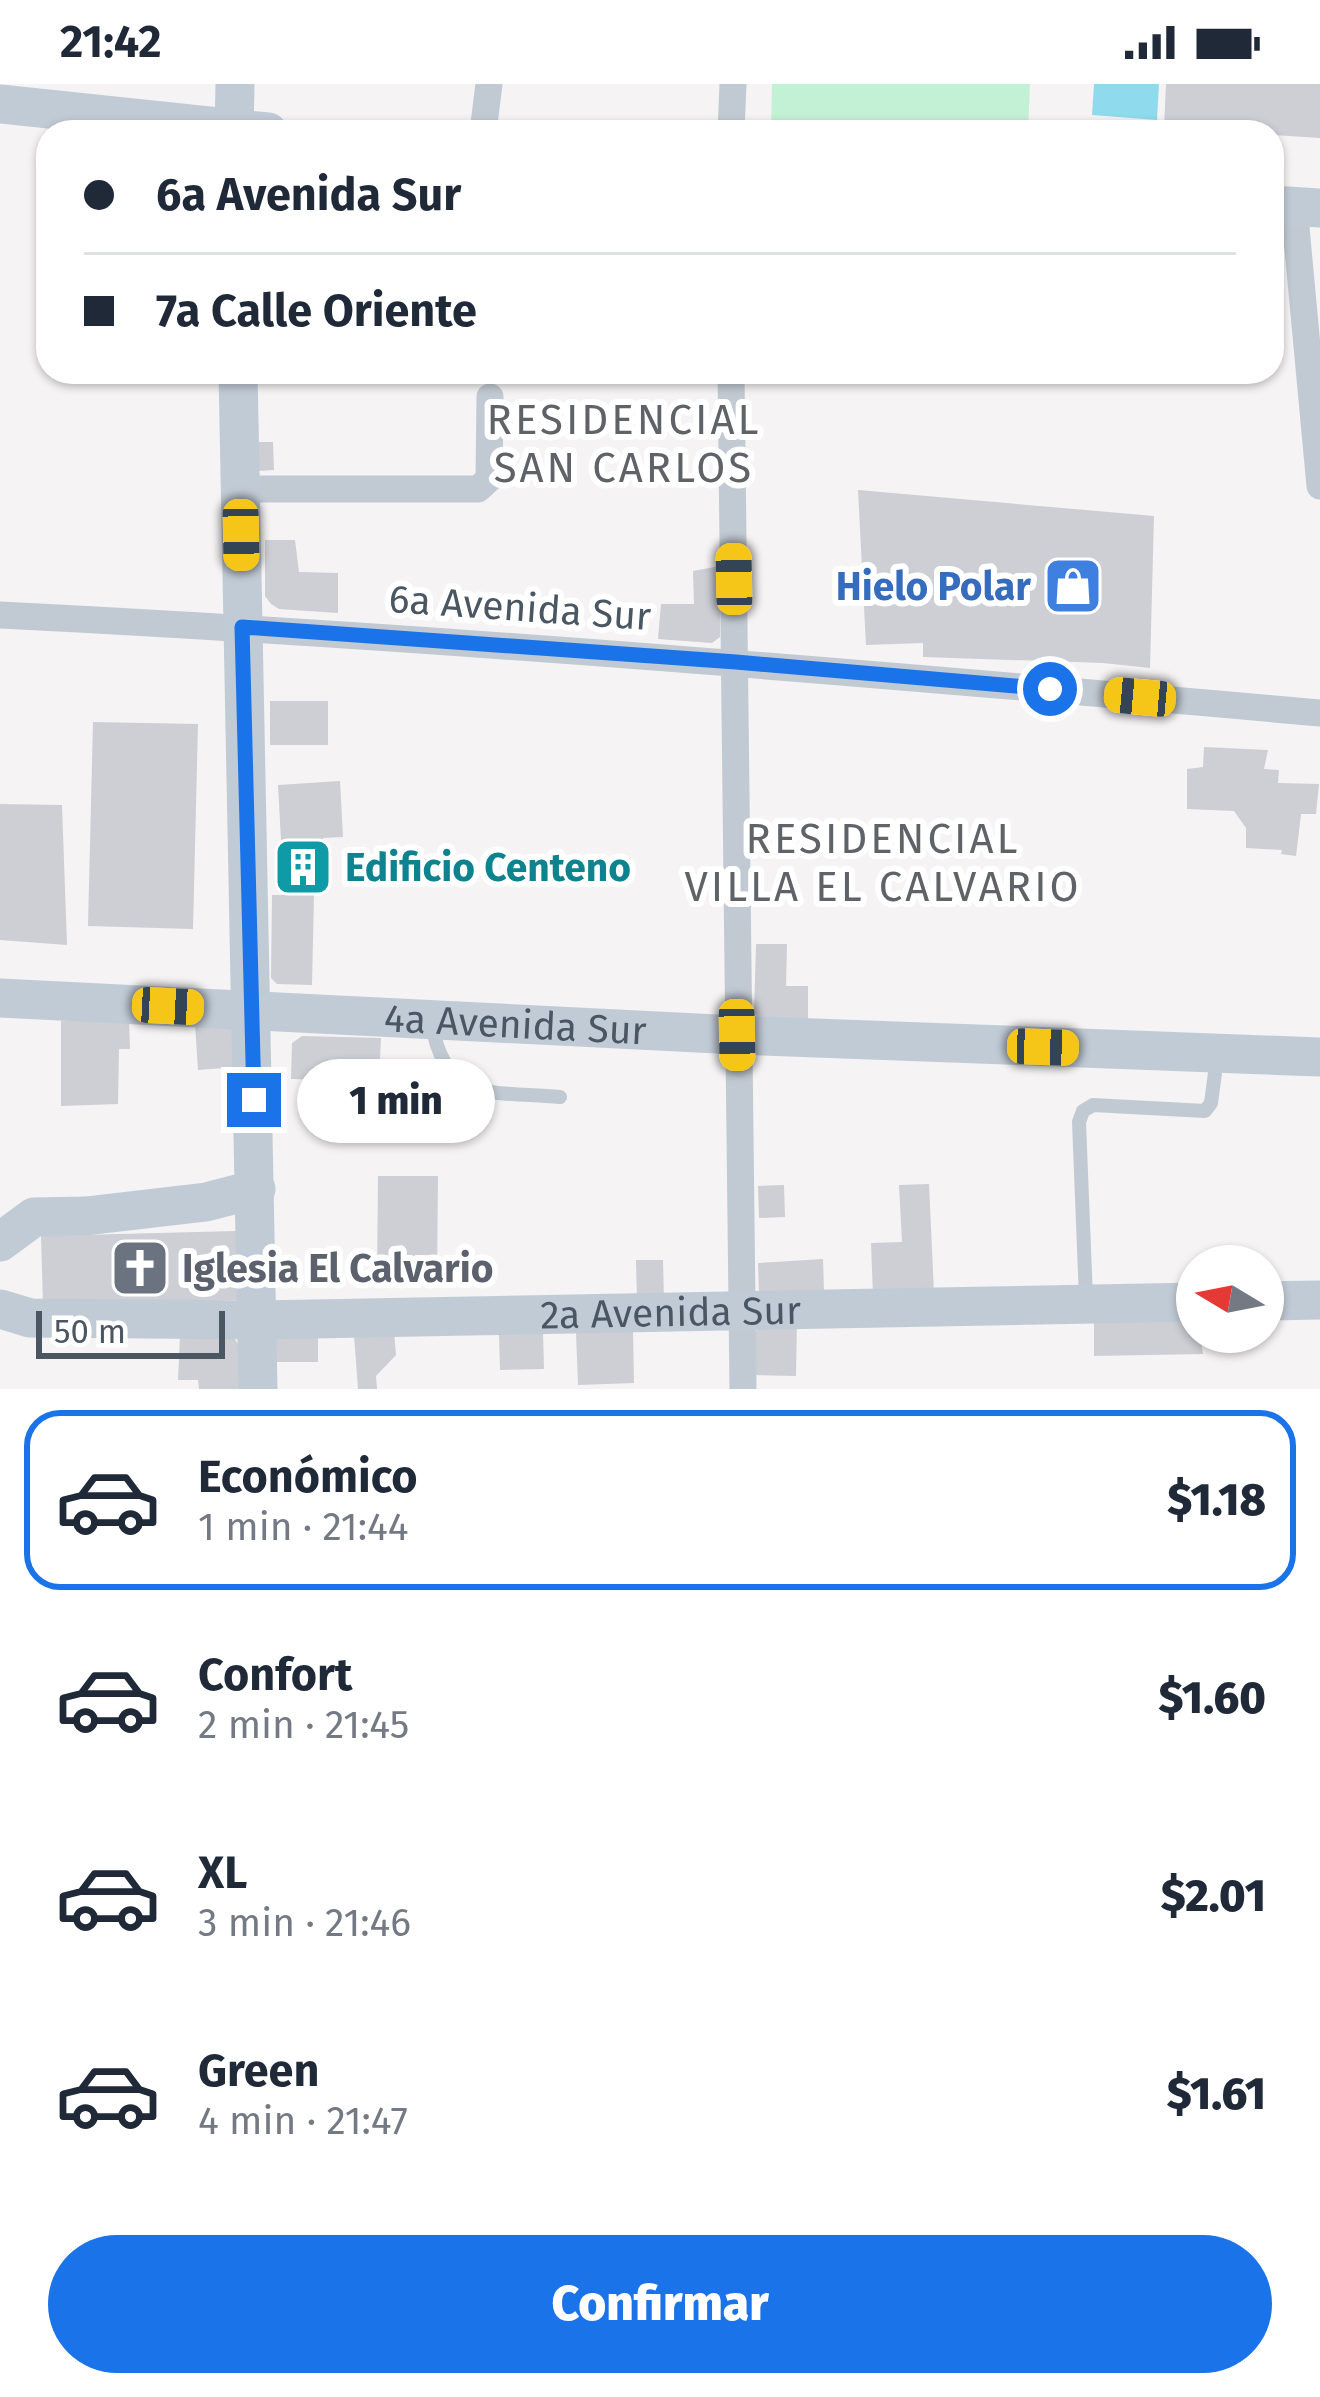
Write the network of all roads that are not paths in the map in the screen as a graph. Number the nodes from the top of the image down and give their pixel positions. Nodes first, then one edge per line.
1 (235, 84) edge
2 (489, 84) edge
3 (734, 84) edge
4 (0, 104) edge
5 (145, 120) edge
6 (243, 120) edge
7 (484, 120) edge
8 (732, 120) edge
9 (1295, 206) edge
10 (238, 384) edge
11 (731, 384) edge
12 (490, 397) dead end
13 (1320, 481) edge
14 (240, 489) junction
15 (0, 615) edge
16 (242, 627) junction
17 (736, 662) junction
18 (1320, 713) edge
19 (0, 998) edge
20 (251, 1010) junction
21 (431, 1020) junction
22 (737, 1035) junction
23 (1217, 1054) junction
24 (1320, 1058) edge
25 (560, 1097) dead end
26 (256, 1190) junction
27 (0, 1243) edge
28 (1320, 1300) edge
29 (1284, 1301) edge
30 (1176, 1302) edge
31 (1087, 1304) junction
32 (0, 1309) edge
33 (743, 1310) junction
34 (259, 1320) junction
35 (258, 1389) edge
36 (743, 1389) edge

1 - 6 main road
2 - 7 street
3 - 8 street
4 - 5 main road
9 - 13 street
10 - 14 main road
11 - 17 street
12 - 14 street
14 - 16 main road
15 - 16 street, 6a Avenida Sur
16 - 17 street, 6a Avenida Sur
16 - 20 main road
17 - 18 street, 6a Avenida Sur
17 - 22 street
19 - 20 main road, 4a Avenida Sur
20 - 21 main road, 4a Avenida Sur
20 - 26 main road
21 - 22 main road, 4a Avenida Sur
21 - 25 lane
22 - 23 main road, 4a Avenida Sur
22 - 33 street
23 - 24 main road, 4a Avenida Sur
23 - 31 lane
26 - 27 main road
26 - 34 main road
28 - 29 main road
30 - 31 main road, 2a Avenida Sur
31 - 33 main road, 2a Avenida Sur
32 - 34 main road, 2a Avenida Sur
33 - 34 main road, 2a Avenida Sur
33 - 36 street
34 - 35 main road

